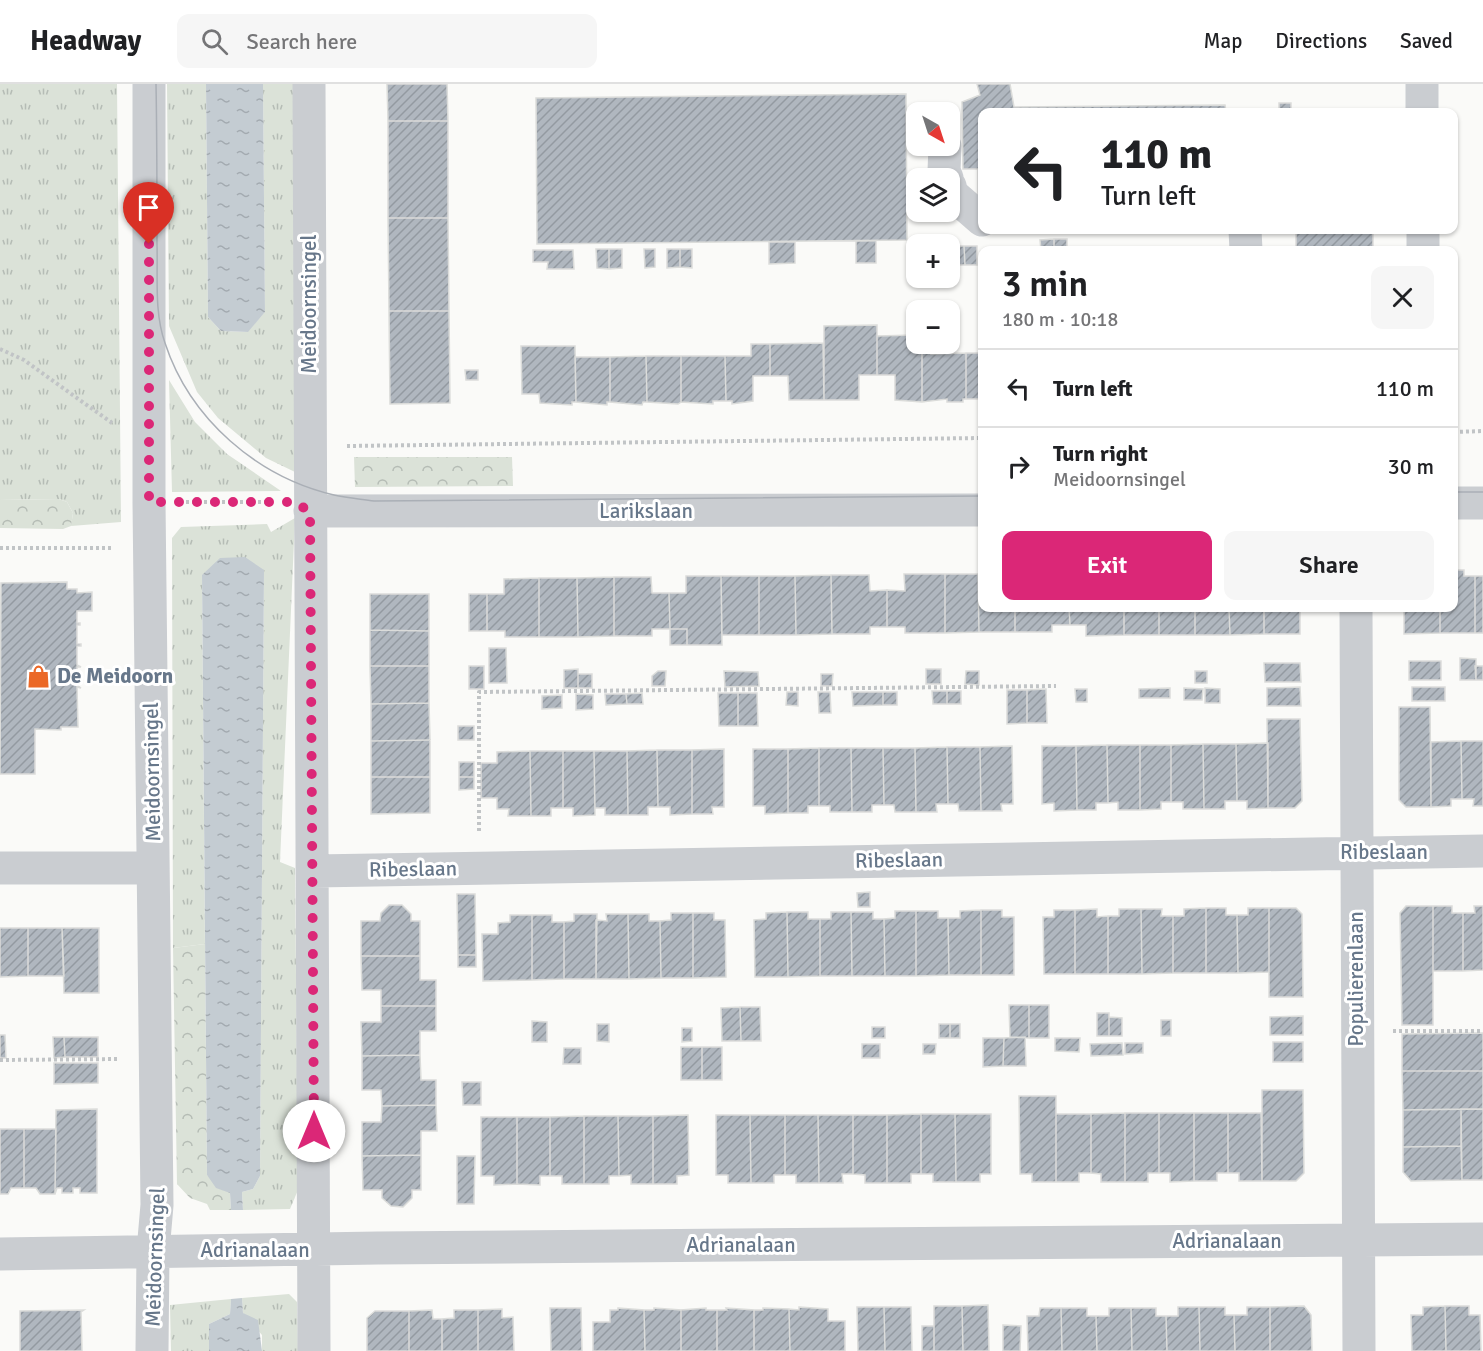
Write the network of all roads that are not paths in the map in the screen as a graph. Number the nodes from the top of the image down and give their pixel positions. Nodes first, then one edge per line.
1 (149, 84) edge
2 (309, 84) edge
3 (1422, 84) edge
4 (1422, 108) edge
5 (960, 201) edge
6 (978, 217) edge
7 (1458, 503) edge
8 (1483, 503) edge
9 (978, 510) edge
10 (310, 512) junction
11 (1356, 612) edge
12 (1483, 851) edge
13 (1356, 852) junction
14 (0, 868) edge
15 (153, 868) junction
16 (314, 871) junction
17 (1483, 1239) edge
18 (1357, 1240) junction
19 (314, 1250) junction
20 (153, 1251) junction
21 (0, 1254) edge
22 (152, 1351) edge
23 (314, 1351) edge
24 (1359, 1351) edge

1 - 15 street, Meidoornsingel
2 - 10 street, Meidoornsingel
3 - 4 street
5 - 6 street
7 - 8 street
9 - 10 street, Larikslaan
10 - 16 street, Meidoornsingel
11 - 13 street, Populierenlaan
12 - 13 street, Ribeslaan
13 - 16 street, Ribeslaan
13 - 18 street, Populierenlaan
14 - 15 street
15 - 20 street, Meidoornsingel
16 - 19 street, Meidoornsingel
17 - 18 street, Adrianalaan
18 - 19 street, Adrianalaan
18 - 24 street, Populierenlaan
19 - 20 street, Adrianalaan
19 - 23 street, Meidoornsingel
20 - 21 street, Adrianalaan
20 - 22 street, Meidoornsingel

